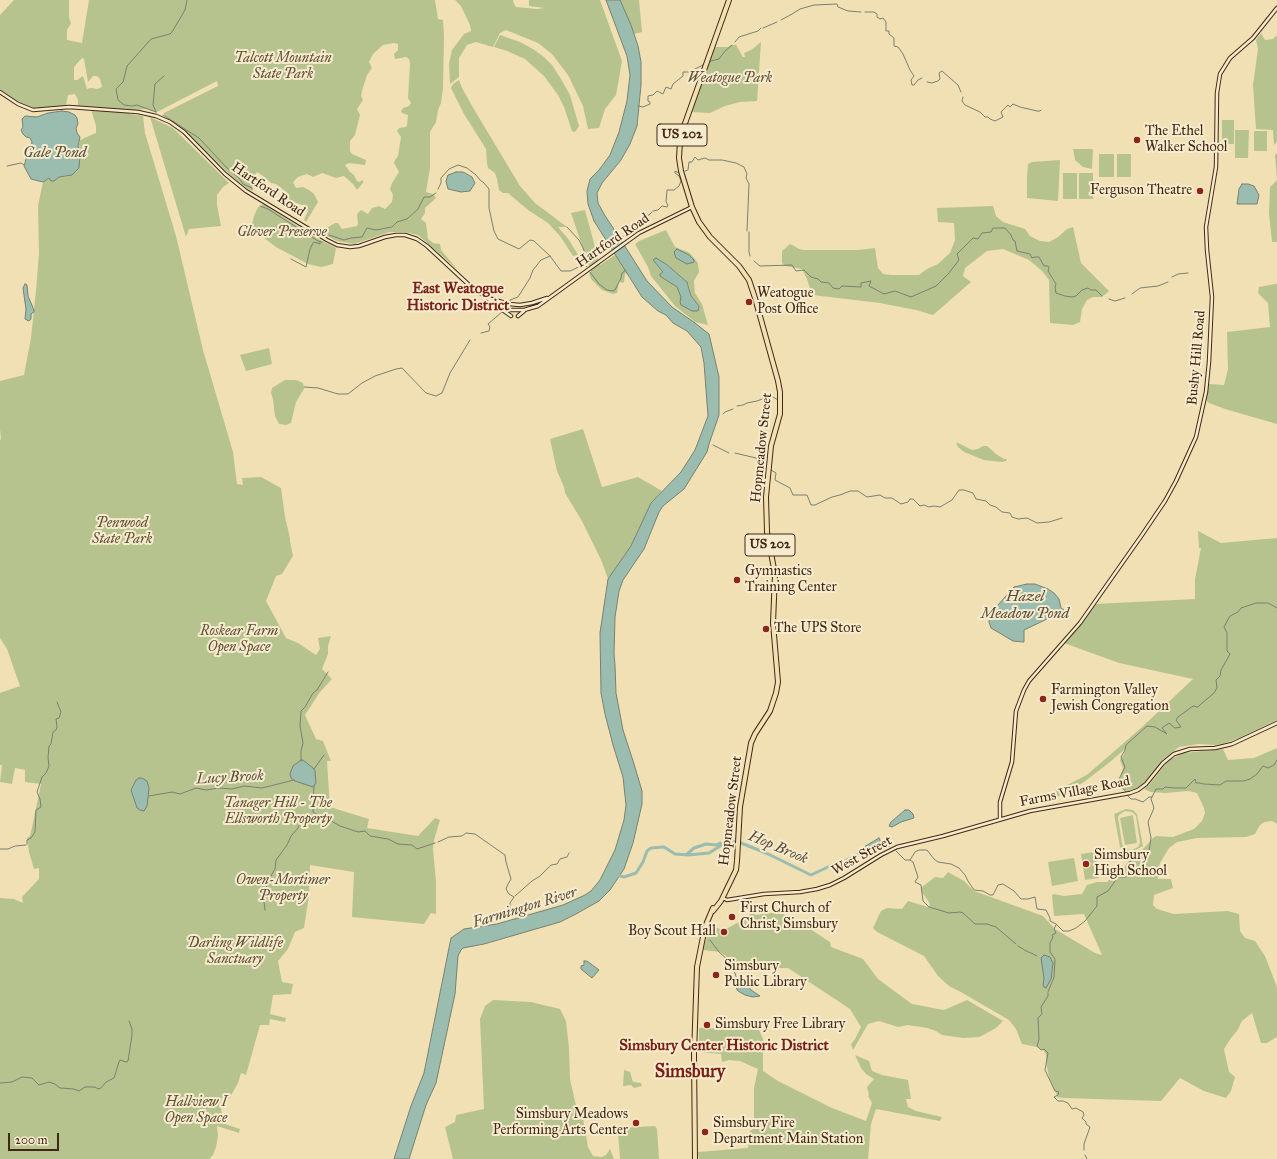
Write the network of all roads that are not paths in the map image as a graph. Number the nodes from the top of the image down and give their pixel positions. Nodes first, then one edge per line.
1 (729, 0) edge
2 (1277, 8) edge
3 (0, 92) edge
4 (692, 207) junction
5 (488, 298) junction
6 (549, 298) junction
7 (499, 307) junction
8 (524, 310) junction
9 (511, 316) dead end
10 (518, 316) dead end
11 (1277, 723) edge
12 (1000, 819) junction
13 (722, 897) junction
14 (695, 1159) edge

1 - 4 highway, Hopmeadow Street / US 202
2 - 12 main road, Bushy Hill Road
3 - 5 main road, Hartford Road
4 - 6 main road, Hartford Road
4 - 13 highway, Hopmeadow Street / US 202
5 - 6 main road, Hartford Road
5 - 7 main road, Hartford Road
6 - 8 main road, Hartford Road
7 - 8 main road, Hartford Road
7 - 9 main road
8 - 10 main road
11 - 12 main road, Farms Village Road
12 - 13 main road, West Street
13 - 14 highway, Hopmeadow Street / US 202

